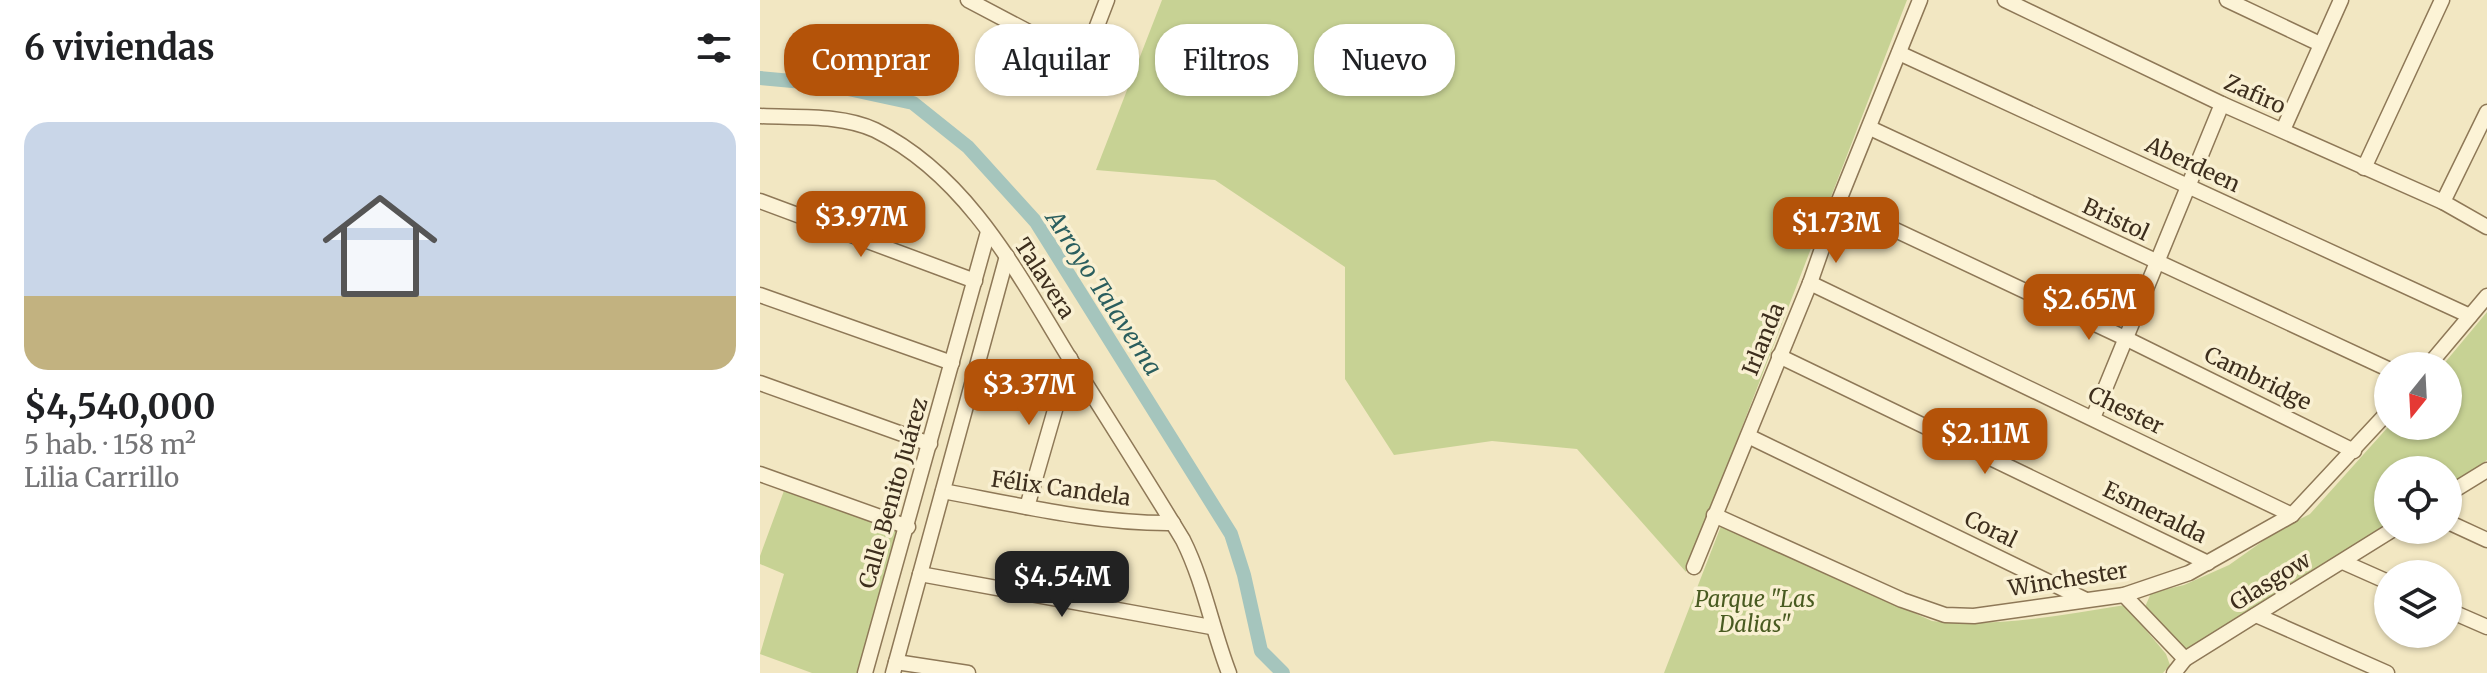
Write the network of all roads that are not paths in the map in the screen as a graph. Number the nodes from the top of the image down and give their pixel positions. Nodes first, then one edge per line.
1 (968, 0) edge
2 (1107, 0) edge
3 (1920, 0) edge
4 (2005, 0) edge
5 (2227, 0) edge
6 (2341, 0) edge
7 (2442, 0) edge
8 (2031, 5) edge
9 (1014, 24) edge
10 (1098, 24) edge
11 (2320, 44) junction
12 (1899, 53) junction
13 (2222, 104) junction
14 (2487, 112) edge
15 (760, 116) edge
16 (1870, 128) junction
17 (2283, 130) junction
18 (2364, 168) junction
19 (2188, 186) junction
20 (760, 201) edge
21 (2443, 202) junction
22 (1838, 203) junction
23 (2487, 227) edge
24 (988, 232) junction
25 (1007, 256) junction
26 (2156, 262) junction
27 (975, 281) junction
28 (1810, 283) junction
29 (760, 295) edge
30 (2487, 296) edge
31 (2470, 316) junction
32 (2127, 339) junction
33 (2440, 352) edge
34 (1779, 356) junction
35 (1070, 358) junction
36 (952, 363) junction
37 (2374, 363) edge
38 (760, 383) edge
39 (2093, 418) junction
40 (2374, 428) edge
41 (1748, 436) junction
42 (930, 444) junction
43 (2354, 451) junction
44 (2487, 470) edge
45 (760, 474) edge
46 (2462, 485) edge
47 (943, 491) junction
48 (1027, 507) junction
49 (1714, 515) junction
50 (2292, 515) junction
51 (1173, 523) junction
52 (908, 527) junction
53 (2462, 528) edge
54 (2487, 540) edge
55 (2374, 542) edge
56 (2343, 562) junction
57 (2208, 563) junction
58 (1694, 567) dead end
59 (920, 574) junction
60 (2374, 576) edge
61 (2124, 595) junction
62 (2084, 599) junction
63 (2256, 615) junction
64 (2462, 616) edge
65 (1211, 627) junction
66 (2487, 627) edge
67 (895, 667) edge
68 (2182, 668) edge
69 (865, 673) edge
70 (968, 673) edge
71 (1229, 673) edge
72 (2387, 673) edge

1 - 9 street
2 - 10 street
3 - 12 street, Irlanda
4 - 8 street, Zafiro
5 - 11 street
6 - 11 street
7 - 18 street
8 - 13 street, Zafiro
11 - 17 street
12 - 16 street, Irlanda
12 - 19 street, Aberdeen
13 - 17 street, Zafiro
13 - 19 street
14 - 21 street
15 - 24 street, Talavera
16 - 22 street, Irlanda
16 - 26 street, Bristol
17 - 18 street, Zafiro
18 - 21 street, Zafiro
19 - 26 street
19 - 31 street, Aberdeen
20 - 27 street
21 - 23 street, Zafiro
22 - 28 street, Irlanda
22 - 32 street, Cambridge
24 - 25 street, Talavera
24 - 27 street, Calle Benito Juárez
25 - 35 street, Talavera
25 - 47 street
26 - 32 street
26 - 37 street, Bristol
27 - 36 street, Calle Benito Juárez
28 - 34 street, Irlanda
28 - 39 street, Chester
29 - 36 street
30 - 31 street
31 - 33 street
32 - 39 street
32 - 43 street, Cambridge
34 - 41 street, Irlanda
34 - 57 street, Esmeralda
35 - 48 street
35 - 51 street, Talavera
36 - 42 street, Calle Benito Juárez
38 - 42 street
39 - 50 street, Chester
40 - 43 street, Winchester
41 - 49 street, Irlanda
41 - 62 street, Coral
42 - 52 street, Calle Benito Juárez
43 - 50 street, Winchester
44 - 46 street
45 - 52 street
47 - 48 street, Félix Candela
47 - 59 street
48 - 51 street, Félix Candela
49 - 58 street, Irlanda
49 - 62 street, Winchester
50 - 57 street, Winchester
51 - 65 street, Talavera
52 - 69 street, Calle Benito Juárez
53 - 54 street
55 - 56 street, Glasgow
56 - 60 street
56 - 63 street, Glasgow
57 - 61 street, Winchester
59 - 65 street
59 - 67 street
61 - 62 street, Winchester
61 - 68 street
63 - 68 street, Glasgow
63 - 72 street
64 - 66 street
65 - 71 street, Talavera
67 - 70 street

